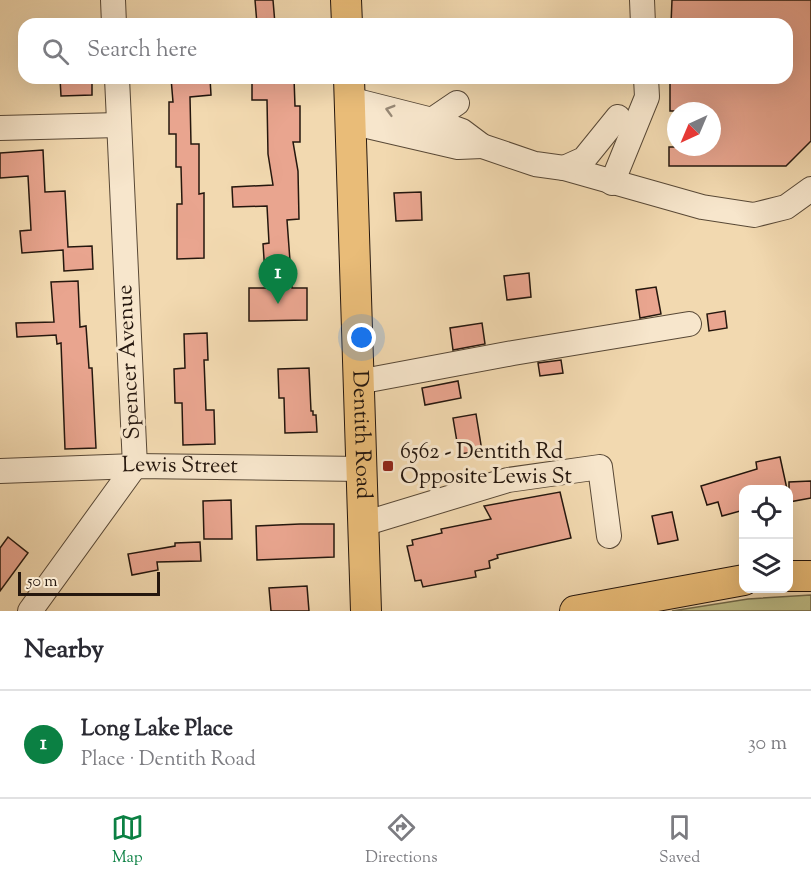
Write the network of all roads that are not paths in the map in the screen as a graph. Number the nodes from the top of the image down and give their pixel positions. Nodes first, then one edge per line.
1 (113, 0) edge
2 (346, 0) edge
3 (642, 0) edge
4 (114, 18) edge
5 (347, 18) edge
6 (643, 18) edge
7 (117, 84) edge
8 (646, 84) edge
9 (349, 100) edge
10 (457, 103) dead end
11 (629, 117) junction
12 (432, 120) junction
13 (119, 125) junction
14 (0, 128) edge
15 (482, 146) junction
16 (564, 168) junction
17 (612, 183) junction
18 (811, 189) edge
19 (689, 324) dead end
20 (358, 382) junction
21 (135, 466) junction
22 (361, 469) junction
23 (0, 471) edge
24 (363, 524) junction
25 (609, 536) dead end
26 (793, 576) edge
27 (811, 576) edge
28 (739, 581) edge
29 (30, 611) edge
30 (366, 611) edge
31 (575, 611) edge

1 - 4 street
2 - 5 main road
3 - 6 street
7 - 13 street, Spencer Avenue
8 - 11 street
12 -> 9 street
9 - 15 street
9 - 20 main road, Dentith Road
10 - 12 street
11 - 16 street
11 - 17 street
12 - 15 street
13 - 14 street
13 - 21 street, Spencer Avenue
15 - 16 street
16 - 17 street
17 - 18 street
19 - 20 street
20 - 22 main road, Dentith Road
21 - 22 street, Lewis Street
21 - 23 street, Lewis Street
21 - 29 street, Spencer Avenue
22 - 24 main road, Dentith Road
24 - 25 street
24 - 30 main road, Dentith Road
26 - 27 main road
28 - 31 main road

